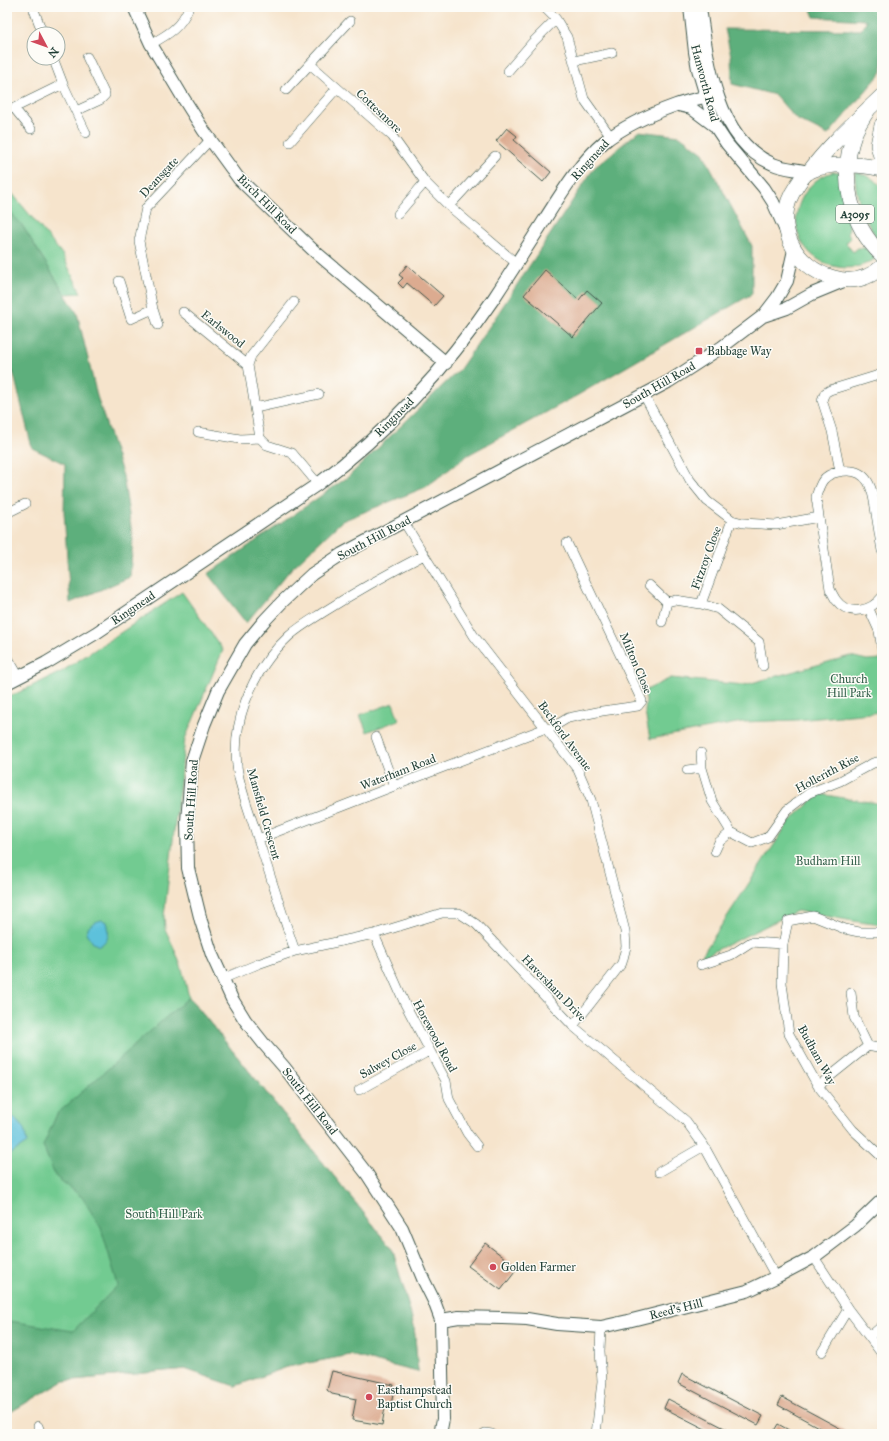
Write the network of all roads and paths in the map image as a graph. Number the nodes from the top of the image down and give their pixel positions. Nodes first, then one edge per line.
1 (35, 7) edge
2 (134, 7) edge
3 (189, 7) edge
4 (544, 7) edge
5 (690, 7) edge
6 (700, 7) edge
7 (556, 19) junction
8 (350, 21) dead end
9 (40, 26) edge
10 (151, 44) junction
11 (612, 53) dead end
12 (87, 57) dead end
13 (574, 61) junction
14 (310, 64) junction
15 (56, 66) edge
16 (508, 71) dead end
17 (63, 84) junction
18 (337, 88) junction
19 (286, 90) dead end
20 (711, 95) junction
21 (882, 96) edge
22 (677, 104) junction
23 (11, 105) edge
24 (869, 108) junction
25 (76, 111) junction
26 (882, 125) edge
27 (715, 126) junction
28 (31, 129) dead end
29 (86, 133) dead end
30 (611, 137) junction
31 (210, 140) junction
32 (290, 142) dead end
33 (495, 156) dead end
34 (882, 160) edge
35 (847, 165) junction
36 (882, 169) edge
37 (809, 172) junction
38 (425, 182) junction
39 (449, 206) junction
40 (398, 214) dead end
41 (787, 234) junction
42 (794, 250) junction
43 (882, 255) edge
44 (516, 263) junction
45 (882, 267) edge
46 (863, 278) junction
47 (846, 280) junction
48 (119, 281) dead end
49 (882, 282) edge
50 (294, 302) dead end
51 (153, 310) junction
52 (183, 312) dead end
53 (763, 316) junction
54 (158, 325) dead end
55 (446, 363) junction
56 (248, 365) junction
57 (882, 374) edge
58 (319, 394) dead end
59 (644, 395) junction
60 (254, 408) junction
61 (198, 432) dead end
62 (260, 438) junction
63 (840, 471) junction
64 (318, 484) junction
65 (25, 504) dead end
66 (7, 513) edge
67 (819, 517) junction
68 (732, 520) junction
69 (404, 522) junction
70 (567, 543) dead end
71 (882, 551) edge
72 (424, 555) junction
73 (649, 585) dead end
74 (882, 597) edge
75 (668, 602) junction
76 (701, 604) junction
77 (869, 609) junction
78 (662, 622) dead end
79 (882, 650) edge
80 (7, 656) edge
81 (763, 666) dead end
82 (19, 677) junction
83 (7, 683) edge
84 (547, 729) junction
85 (376, 737) dead end
86 (701, 753) dead end
87 (882, 761) edge
88 (702, 768) junction
89 (687, 770) dead end
90 (394, 786) junction
91 (731, 832) junction
92 (258, 839) junction
93 (714, 851) dead end
94 (878, 932) dead end
95 (374, 934) junction
96 (783, 944) junction
97 (295, 952) junction
98 (701, 965) dead end
99 (222, 979) junction
100 (851, 993) dead end
101 (573, 1026) junction
102 (868, 1046) junction
103 (882, 1049) edge
104 (429, 1051) junction
105 (818, 1086) junction
106 (359, 1090) dead end
107 (477, 1146) dead end
108 (704, 1146) junction
109 (882, 1158) edge
110 (659, 1172) dead end
111 (882, 1200) edge
112 (814, 1256) junction
113 (776, 1277) junction
114 (848, 1309) junction
115 (441, 1320) junction
116 (882, 1326) edge
117 (601, 1327) junction
118 (869, 1337) junction
119 (822, 1352) dead end
120 (882, 1354) edge
121 (440, 1434) edge
122 (596, 1434) edge

1 - 9 street
2 - 10 street, Birch Hill Road
3 - 10 street
4 - 7 street
5 - 20 street, Hanworth Road
6 - 20 street, Hanworth Road
7 - 13 street
7 - 16 street
8 - 14 street
10 - 31 street, Birch Hill Road
11 - 13 street
12 - 25 street
13 - 30 street
14 - 18 street, Cottesmore
14 - 19 street
15 - 17 street
17 - 23 street
17 - 25 street
18 - 32 street
18 - 38 street, Cottesmore
20 - 22 street, Ringmead
20 - 27 street, Hanworth Road
20 - 37 street, Hanworth Road
21 - 24 main road, A3095
22 - 27 street
22 - 30 street, Ringmead
23 - 28 street
24 - 35 main road, A3095
24 - 37 main road, A3095
25 - 29 street
26 - 34 main road
27 - 41 street, Hanworth Road
30 - 44 street, Ringmead
31 - 51 street, Deansgate
31 - 55 street, Birch Hill Road
33 - 39 street
35 - 36 main road
35 - 37 main road
35 - 43 main road, A3095
37 - 41 main road
38 - 39 street, Cottesmore
38 - 40 street
39 - 44 street, Cottesmore
41 - 42 main road
42 - 47 main road
42 - 53 street
44 - 55 street, Ringmead
45 - 46 main road
46 - 47 main road
46 - 49 main road
47 - 53 street, South Hill Road
48 - 51 street
50 - 56 street, Earlswood
51 - 54 street, Deansgate
52 - 56 street, Earlswood
53 - 59 street, South Hill Road
55 - 64 street, Ringmead
56 - 60 street, Earlswood
57 - 63 street
58 - 60 street
59 - 68 street
59 - 69 street, South Hill Road
60 - 62 street, Earlswood
61 - 62 street
62 - 64 street
63 - 67 street
63 - 71 street
64 - 82 street, Ringmead
65 - 66 street
67 - 68 street
67 - 77 street
68 - 76 street, Fitzroy Close
69 - 72 street, Beckford Avenue
69 - 99 street, South Hill Road
70 - 84 street, Milton Close
72 - 84 street, Beckford Avenue
72 - 92 street, Mansfield Crescent
73 - 75 street
74 - 77 street
75 - 76 street, Fitzroy Close
75 - 78 street
76 - 81 street, Fitzroy Close
77 - 79 street
80 - 82 street
82 - 83 street, Ringmead
84 - 90 street, Waterham Road
84 - 101 street, Beckford Avenue
85 - 90 street
86 - 88 street
87 - 91 street, Hollerith Rise
88 - 89 street
88 - 91 street
90 - 92 street, Waterham Road
91 - 93 street
92 - 97 street, Mansfield Crescent
94 - 96 street, Budham Way
95 - 97 street, Haversham Drive
95 - 101 street, Haversham Drive
95 - 104 street, Horewood Road
96 - 98 street
96 - 105 street, Budham Way
97 - 99 street, Haversham Drive
99 - 115 street, South Hill Road
100 - 102 street
101 - 108 street, Haversham Drive
102 - 103 street
102 - 105 street
104 - 106 street, Salwey Close
104 - 107 street, Horewood Road
105 - 109 street, Budham Way
108 - 110 street
108 - 113 street, Haversham Drive
111 - 112 street, Reed's Hill
112 - 113 street, Reed's Hill
112 - 114 street
113 - 117 street, Reed's Hill
114 - 118 street
114 - 119 street
115 - 117 street, Reed's Hill
115 - 121 street, South Hill Road
116 - 118 street
117 - 122 street
118 - 120 street

